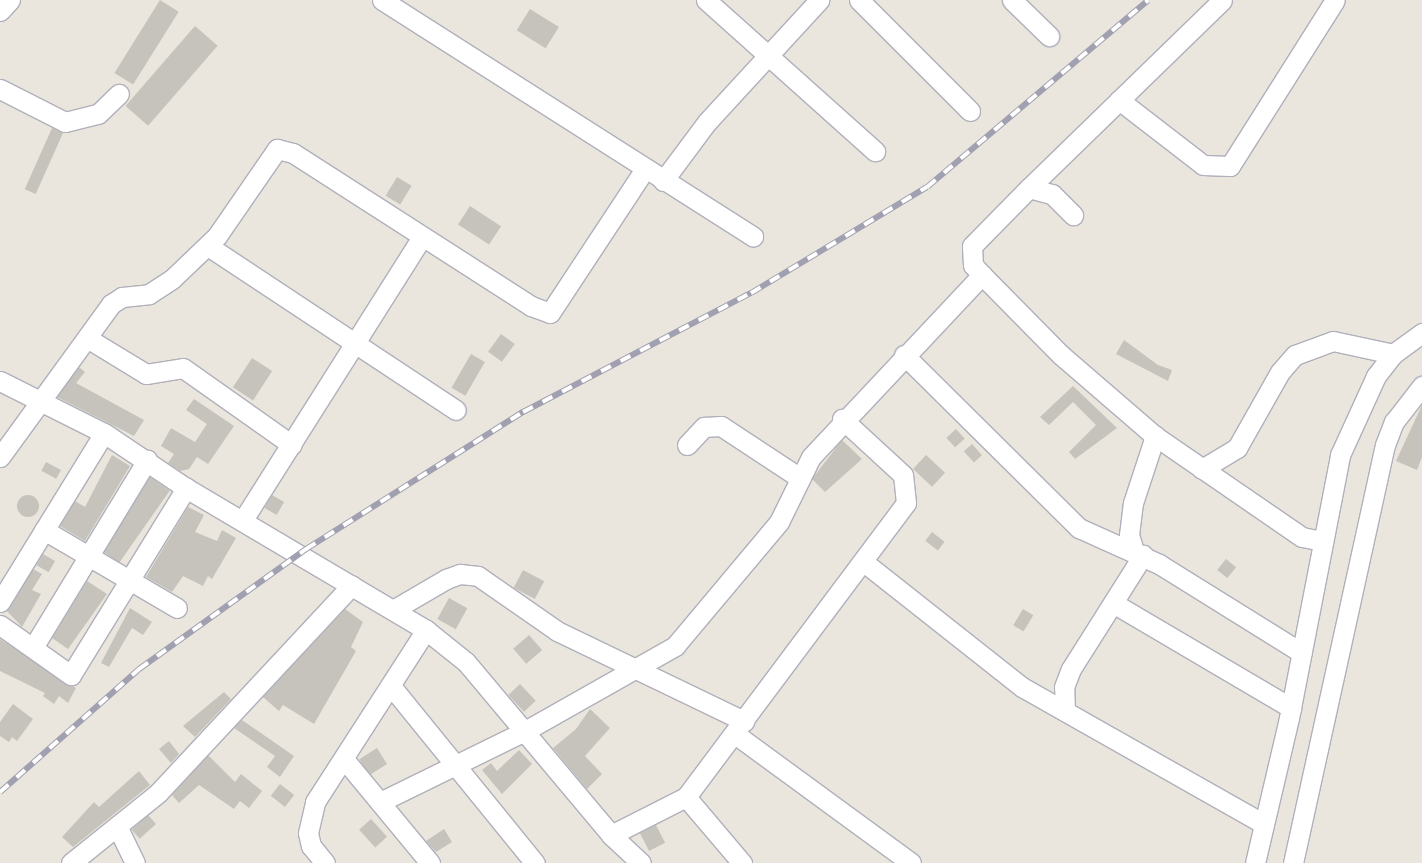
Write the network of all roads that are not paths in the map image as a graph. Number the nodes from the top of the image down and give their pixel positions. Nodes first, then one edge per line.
1 (10, 0) edge
2 (382, 0) edge
3 (706, 0) edge
4 (819, 0) edge
5 (859, 0) edge
6 (1012, 0) edge
7 (1222, 0) edge
8 (1335, 0) edge
9 (0, 11) edge
10 (1049, 36) dead end
11 (764, 56) junction
12 (0, 90) edge
13 (119, 94) dead end
14 (1119, 100) junction
15 (970, 111) dead end
16 (875, 151) dead end
17 (645, 169) junction
18 (663, 181) junction
19 (1029, 188) junction
20 (1073, 215) dead end
21 (753, 236) dead end
22 (422, 237) junction
23 (208, 246) junction
24 (982, 275) junction
25 (1422, 333) edge
26 (87, 338) junction
27 (354, 342) junction
28 (1393, 354) junction
29 (904, 355) junction
30 (0, 381) edge
31 (1422, 386) edge
32 (41, 402) junction
33 (456, 410) dead end
34 (842, 419) junction
35 (104, 433) junction
36 (1155, 436) junction
37 (292, 445) junction
38 (687, 446) dead end
39 (0, 457) edge
40 (147, 460) junction
41 (1202, 469) junction
42 (800, 478) junction
43 (186, 488) junction
44 (243, 520) junction
45 (44, 530) junction
46 (1323, 541) junction
47 (1139, 553) junction
48 (88, 557) junction
49 (865, 563) junction
50 (128, 582) junction
51 (352, 585) junction
52 (1, 599) edge
53 (1113, 603) junction
54 (177, 608) dead end
55 (393, 610) junction
56 (0, 625) edge
57 (426, 630) junction
58 (34, 646) junction
59 (1302, 653) junction
60 (639, 669) junction
61 (391, 686) junction
62 (1291, 708) junction
63 (1065, 711) junction
64 (739, 728) junction
65 (523, 732) junction
66 (344, 758) junction
67 (454, 764) junction
68 (686, 796) junction
69 (380, 802) junction
70 (1264, 824) junction
71 (117, 826) junction
72 (611, 835) junction
73 (71, 863) edge
74 (135, 863) edge
75 (325, 863) edge
76 (430, 863) edge
77 (535, 863) edge
78 (640, 863) edge
79 (742, 863) edge
80 (912, 863) edge
81 (1255, 863) edge
82 (1293, 863) edge

1 - 9 street
2 - 17 street
3 - 11 street
4 - 11 street
5 - 15 street
6 - 10 street
7 - 14 street
8 - 14 street
11 - 16 street
11 - 18 street
12 - 13 street
14 - 19 street
17 - 18 street
17 - 22 street
18 - 21 street
19 - 20 street
19 - 24 street
22 - 23 street
22 - 27 street
23 - 26 street
23 - 27 street
24 - 29 street
24 - 36 street
25 - 28 street
26 - 32 street
26 - 37 street
27 - 33 street
27 - 37 street
28 - 41 street
28 - 46 street
29 - 34 street
29 - 47 street
30 - 32 street
31 - 82 street
32 - 35 street
32 - 39 street
34 - 42 street
34 - 49 street
35 - 40 street
35 - 45 street
36 - 41 street
36 - 47 street
37 - 44 street
38 - 42 street
40 - 43 street
40 - 48 street
41 - 46 street
42 - 60 street
43 - 44 street
43 - 50 street
44 - 51 street
45 - 48 street
45 - 52 street
46 - 59 street
47 - 53 street
47 - 59 street
48 - 50 street
48 - 58 street
49 - 63 street
49 - 64 street
50 - 54 street
50 - 58 street
51 - 55 street
51 - 71 street
53 - 62 street
53 - 63 street
55 - 57 street
55 - 60 street
56 - 58 street
57 - 61 street
57 - 65 street
59 - 62 street
60 - 64 street
60 - 65 street
61 - 66 street
61 - 67 street
62 - 70 street
63 - 70 street
64 - 68 street
64 - 80 street
65 - 67 street
65 - 72 street
66 - 69 street
66 - 75 street
67 - 69 street
67 - 77 street
68 - 72 street
68 - 79 street
69 - 76 street
70 - 81 street
71 - 73 street
71 - 74 street
72 - 78 street

